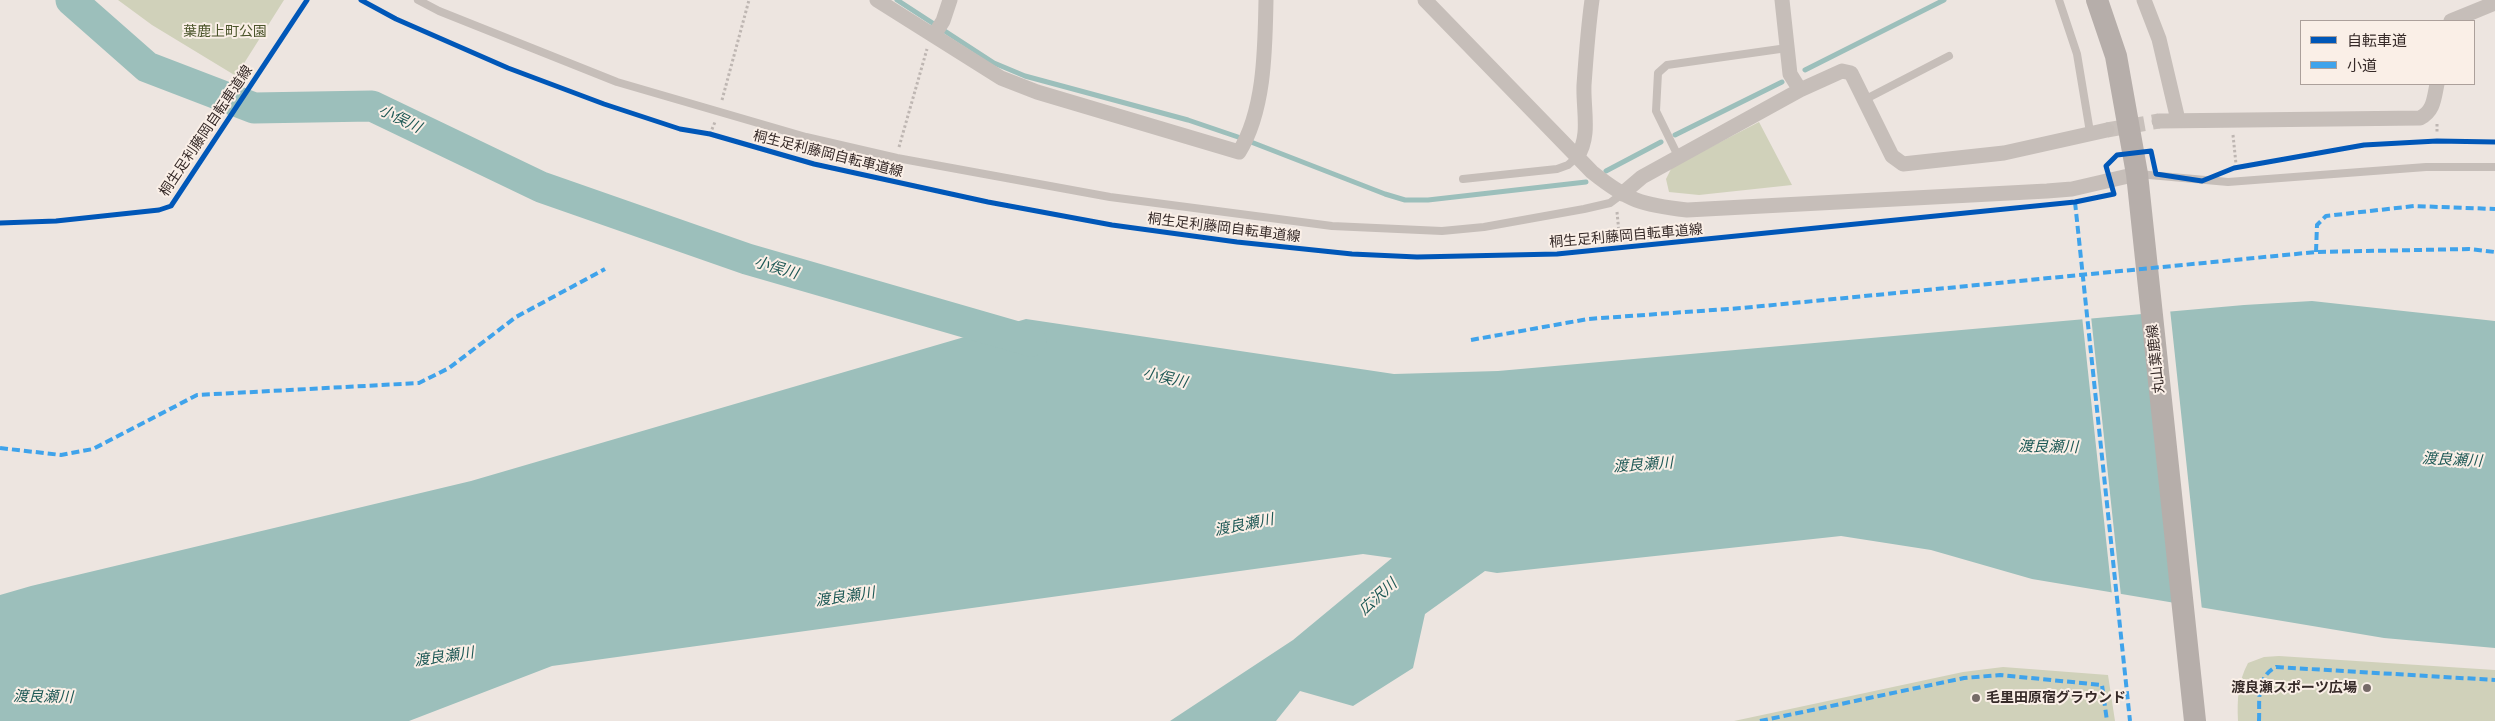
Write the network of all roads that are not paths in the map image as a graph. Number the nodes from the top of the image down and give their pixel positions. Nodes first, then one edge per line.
1 (418, 0) edge
2 (877, 0) edge
3 (950, 0) edge
4 (1266, 0) edge
5 (1425, 0) edge
6 (1592, 0) edge
7 (1782, 0) edge
8 (2058, 0) edge
9 (2097, 0) edge
10 (2144, 0) edge
11 (2495, 3) edge
12 (2453, 20) edge
13 (938, 29) junction
14 (1787, 48) junction
15 (1950, 56) dead end
16 (2438, 85) edge
17 (1800, 90) junction
18 (1864, 100) junction
19 (2178, 120) junction
20 (2159, 121) tunnel mouth
21 (2107, 130) tunnel mouth
22 (2090, 132) junction
23 (1678, 156) junction
24 (1576, 157) junction
25 (2495, 167) edge
26 (2137, 174) junction
27 (1463, 179) dead end
28 (1622, 194) junction
29 (2195, 721) edge

1 - 28 lane
2 - 13 street
3 - 13 street
4 - 13 street
5 - 24 street
6 - 24 street
7 - 14 street
8 - 22 lane
9 - 26 main road, 丸山葉鹿線
10 - 19 street
11 - 12 street
14 - 17 street
14 - 23 lane
15 - 18 lane
16 - 19 street
17 - 18 street
17 - 23 street
18 - 22 street
19 - 20 street
21 - 22 street
23 - 28 street
24 - 27 lane
24 - 28 street
25 - 26 lane
26 - 28 street
26 - 29 main road, 丸山葉鹿線

